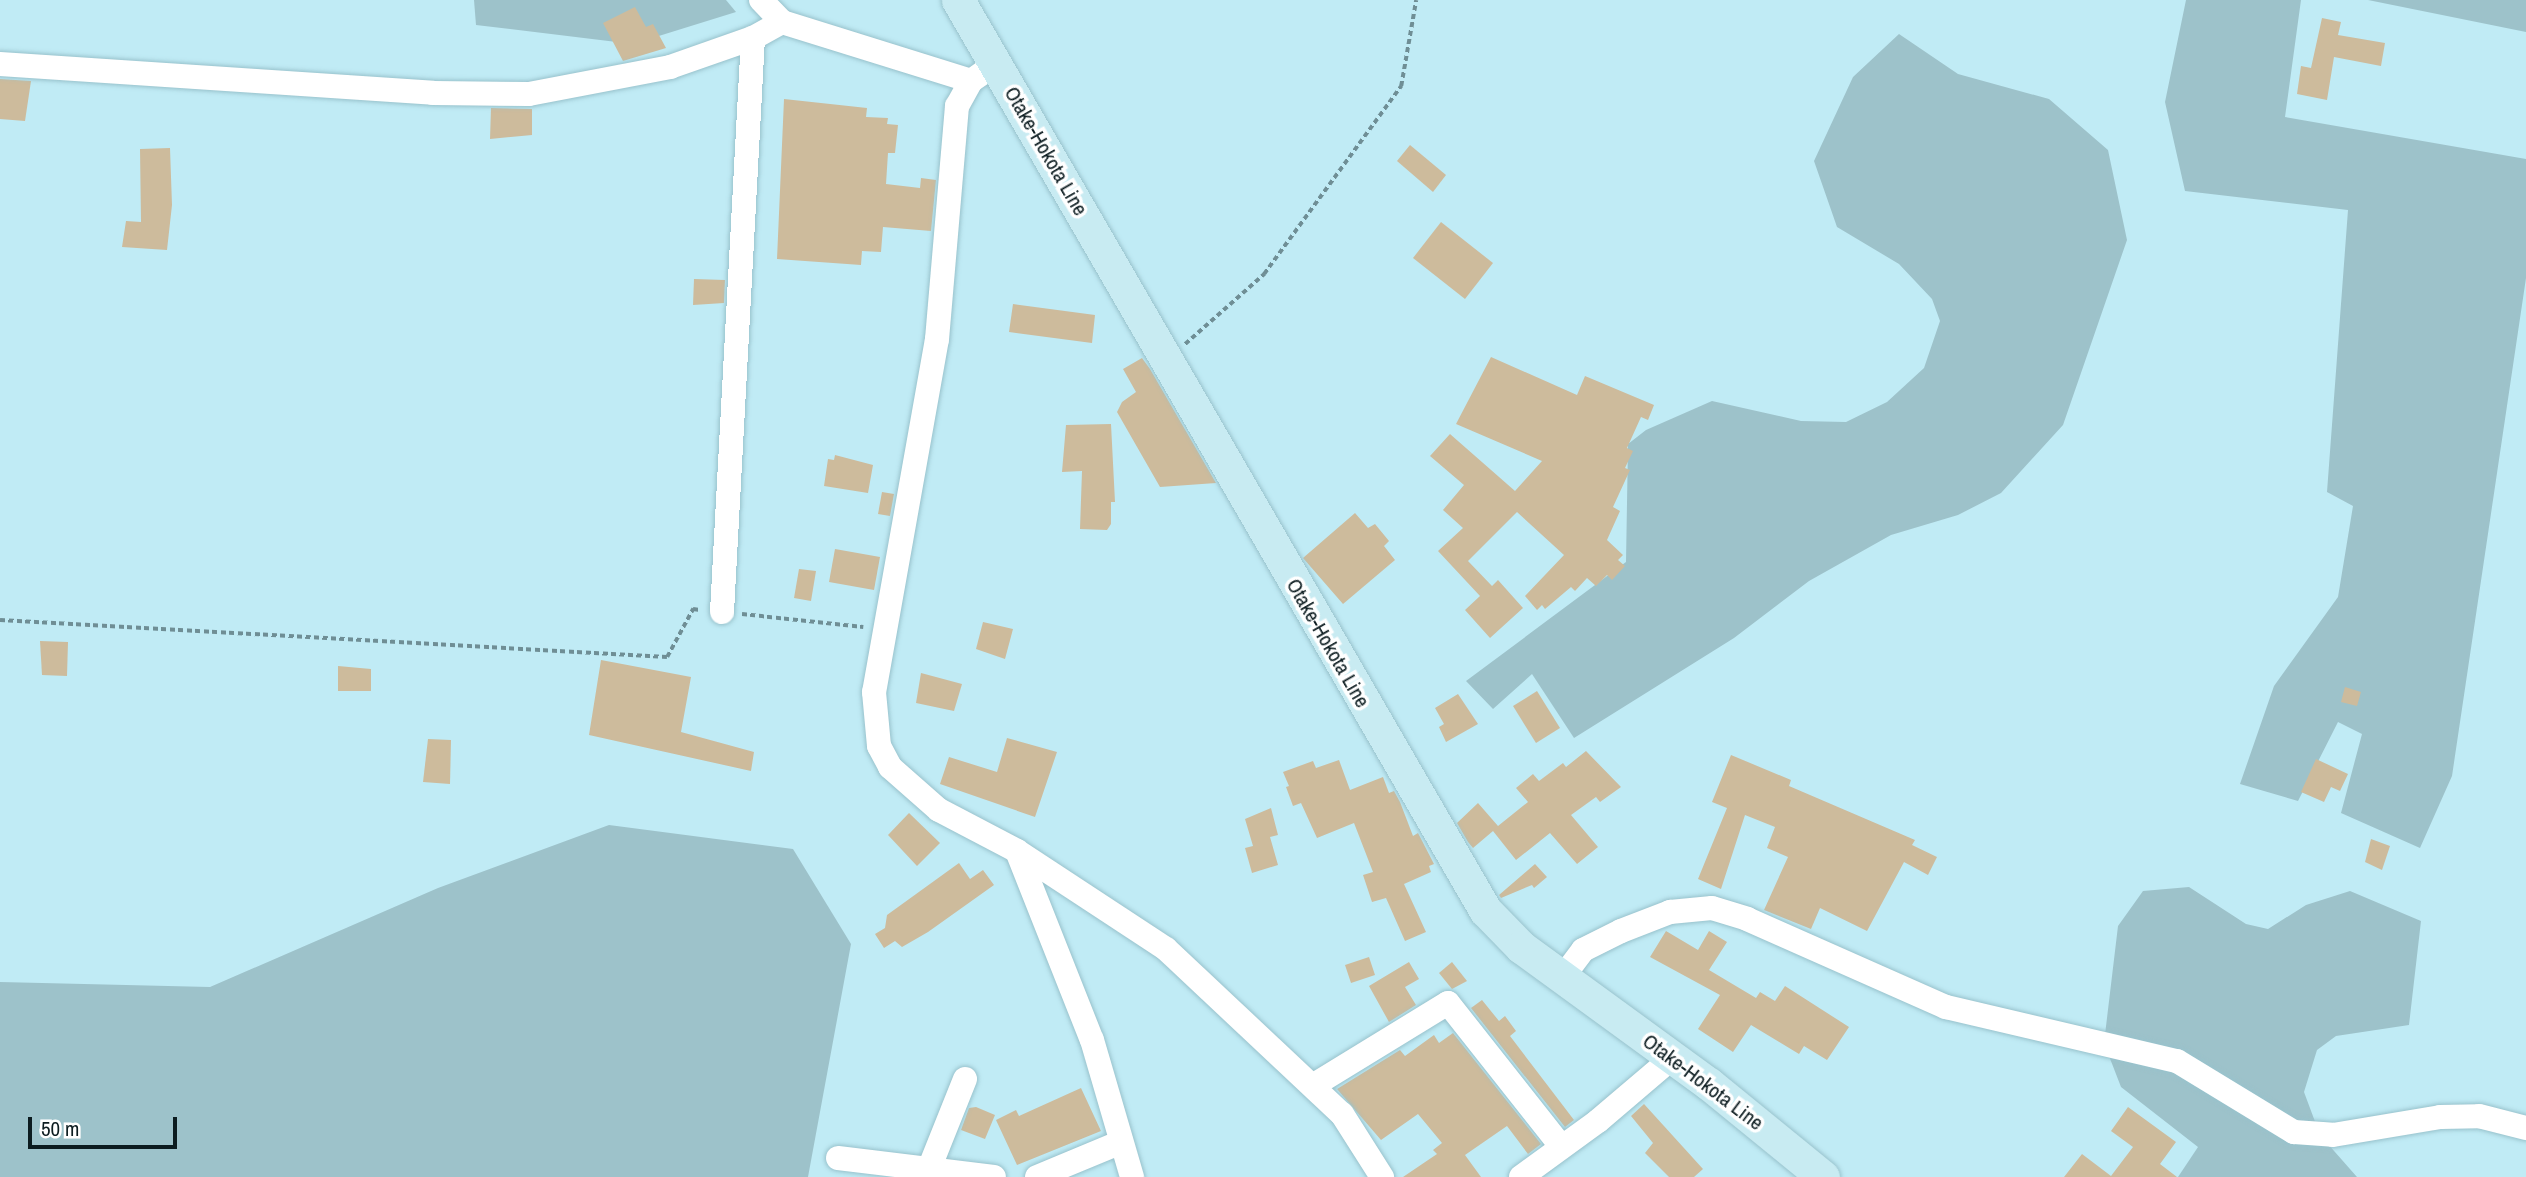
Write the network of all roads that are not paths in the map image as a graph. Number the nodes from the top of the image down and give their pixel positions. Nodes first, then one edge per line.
1 (761, 0) edge
2 (958, 0) edge
3 (782, 22) junction
4 (753, 38) junction
5 (0, 64) edge
6 (983, 72) junction
7 (722, 612) road end
8 (1017, 851) junction
9 (1562, 978) junction
10 (1672, 1058) junction
11 (965, 1079) dead end
12 (1314, 1085) junction
13 (2526, 1128) edge
14 (1119, 1143) junction
15 (1560, 1146) junction
16 (838, 1158) dead end
17 (929, 1169) junction
18 (994, 1177) edge
19 (1037, 1177) edge
20 (1132, 1177) edge
21 (1382, 1177) edge
22 (1521, 1177) edge
23 (1823, 1177) edge

1 - 3 street
2 - 6 main road, Otake-Hokota Line
3 - 4 street
3 - 6 street
4 - 5 street
4 - 7 street
6 - 8 street
6 - 9 main road, Otake-Hokota Line
8 - 12 street
8 - 14 street
9 - 10 main road, Otake-Hokota Line
9 - 13 street
10 - 15 street
10 - 23 main road, Otake-Hokota Line
11 - 17 street
12 - 15 street
12 - 21 street
14 - 19 street
14 - 20 street
15 - 22 street
16 - 17 street
17 - 18 street

